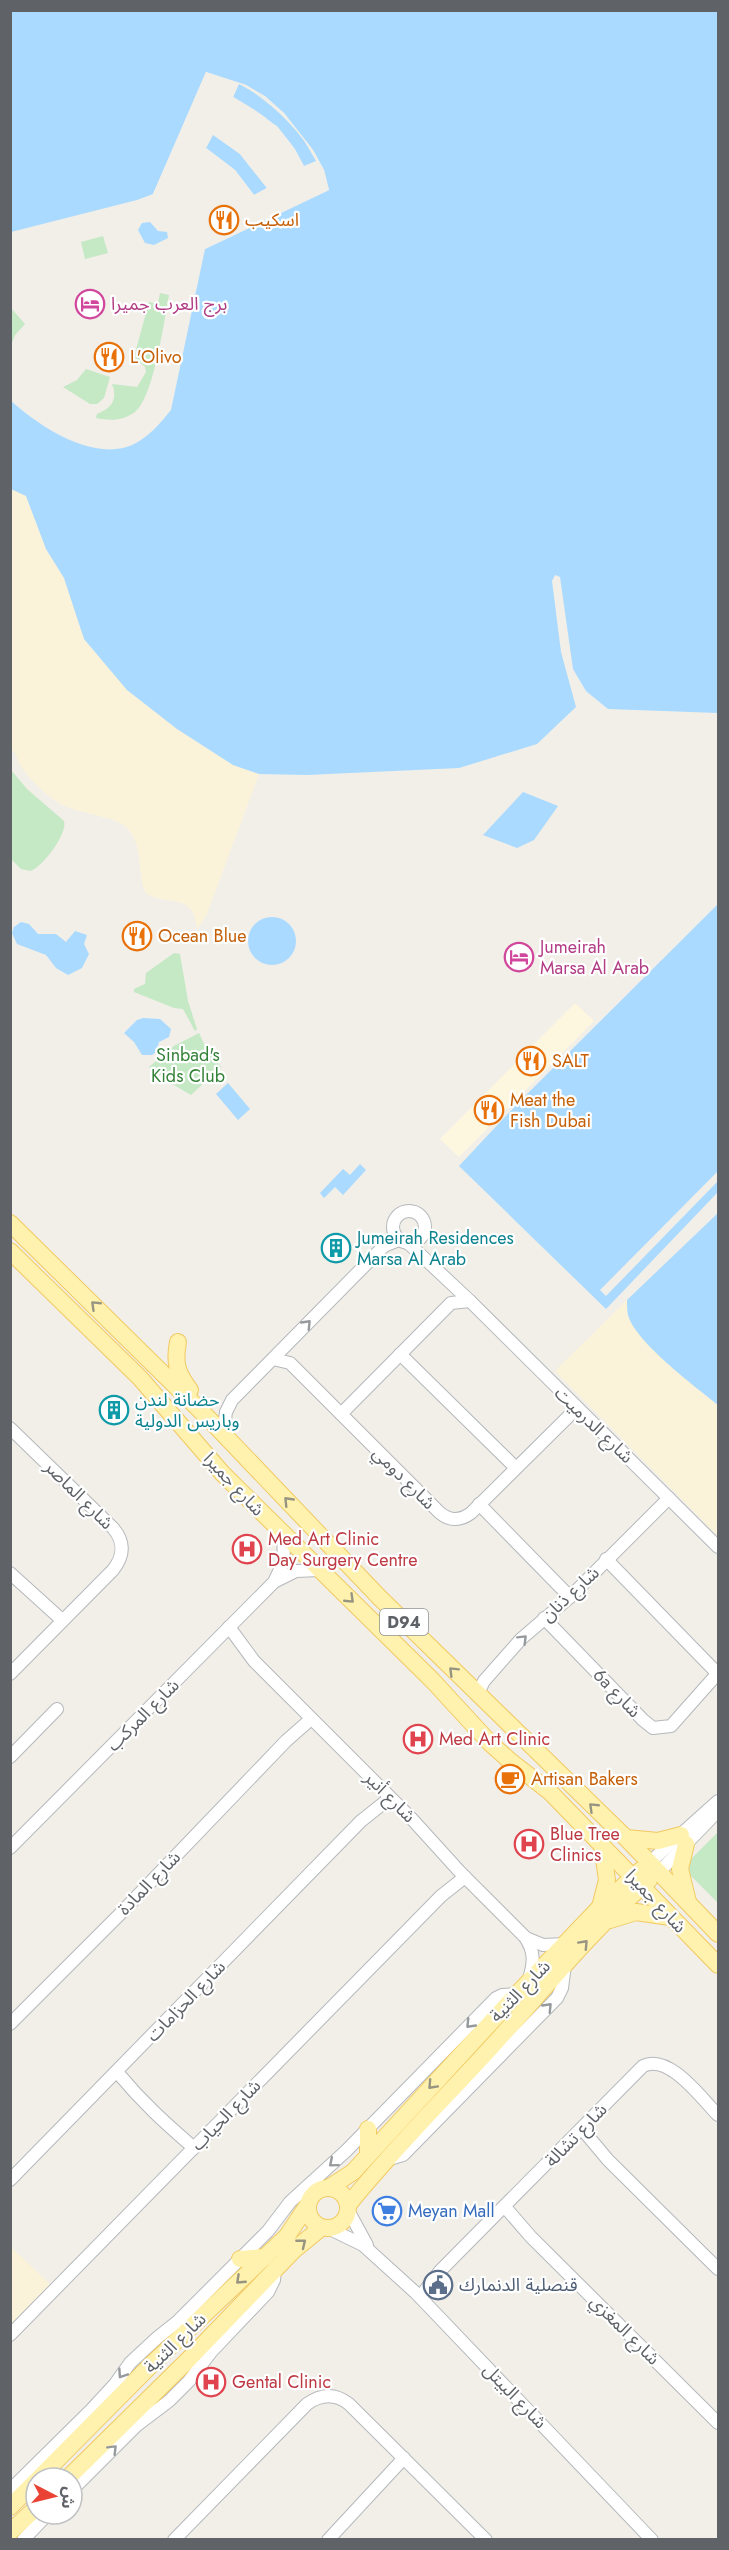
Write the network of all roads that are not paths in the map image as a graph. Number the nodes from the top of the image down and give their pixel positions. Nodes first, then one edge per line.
1 (10, 1223) edge
2 (28, 1223) dead end
3 (422, 1237) junction
4 (29, 1241) junction
5 (404, 1241) junction
6 (10, 1251) edge
7 (451, 1284) junction
8 (470, 1301) junction
9 (451, 1303) junction
10 (101, 1338) junction
11 (178, 1342) dead end
12 (286, 1345) junction
13 (400, 1354) junction
14 (273, 1359) junction
15 (290, 1364) junction
16 (154, 1365) junction
17 (156, 1394) junction
18 (576, 1408) junction
19 (341, 1414) junction
20 (210, 1420) junction
21 (10, 1428) edge
22 (224, 1434) junction
23 (516, 1468) junction
24 (669, 1498) junction
25 (479, 1504) junction
26 (283, 1534) junction
27 (718, 1547) edge
28 (606, 1559) junction
29 (319, 1570) junction
30 (10, 1573) edge
31 (274, 1582) junction
32 (570, 1597) junction
33 (544, 1618) junction
34 (59, 1623) junction
35 (226, 1631) junction
36 (10, 1674) edge
37 (718, 1674) edge
38 (477, 1695) junction
39 (57, 1709) dead end
40 (308, 1716) junction
41 (10, 1757) edge
42 (387, 1795) junction
43 (718, 1801) edge
44 (718, 1811) edge
45 (626, 1838) junction
46 (684, 1840) junction
47 (601, 1844) junction
48 (10, 1848) edge
49 (654, 1868) junction
50 (462, 1875) junction
51 (638, 1882) junction
52 (689, 1906) junction
53 (602, 1915) junction
54 (671, 1917) junction
55 (718, 1934) edge
56 (525, 1937) junction
57 (566, 1944) junction
58 (718, 1965) edge
59 (522, 1989) junction
60 (10, 2024) edge
61 (115, 2075) junction
62 (718, 2115) edge
63 (368, 2129) junction
64 (580, 2132) junction
65 (191, 2151) junction
66 (368, 2154) junction
67 (10, 2180) edge
68 (330, 2187) junction
69 (308, 2206) junction
70 (348, 2208) junction
71 (502, 2210) junction
72 (326, 2228) junction
73 (376, 2255) junction
74 (240, 2259) junction
75 (270, 2263) junction
76 (718, 2269) edge
77 (417, 2294) junction
78 (10, 2335) edge
79 (718, 2423) edge
80 (407, 2461) junction
81 (51, 2466) edge
82 (80, 2466) edge
83 (84, 2478) edge
84 (10, 2490) edge
85 (24, 2493) edge
86 (10, 2507) edge
87 (24, 2519) edge
88 (36, 2526) edge
89 (10, 2532) edge
90 (482, 2538) edge
91 (651, 2539) edge
92 (23, 2540) edge
93 (174, 2540) edge
94 (328, 2540) edge

1 - 4 main road, شارع جميرا / D94
2 - 4 main road
3 - 5 street
3 - 5 street, شارع الدرميت
3 - 8 street, شارع الدرميت
16 -> 4 main road, شارع جميرا / D94
5 - 7 street, شارع الدرميت
12 -> 5 street
6 - 10 main road, شارع جميرا / D94
7 - 8 street, شارع الدرميت
7 - 9 street
8 - 9 street
8 - 18 street, شارع الدرميت
9 - 13 street
10 - 16 main road
10 - 17 main road, شارع جميرا / D94
11 - 20 main road
12 - 14 street
12 - 15 street
13 - 19 street
13 - 23 street
14 - 15 street, شارع دومي
14 - 22 street
15 - 19 street, شارع دومي
16 - 20 main road, شارع جميرا / D94
17 - 20 main road
17 - 26 main road, شارع جميرا / D94
18 - 23 street, شارع دومي
18 - 24 street, شارع الدرميت
19 - 25 street, شارع دومي
20 - 22 main road, شارع جميرا / D94
21 - 34 street, شارع الماصر
38 -> 22 main road, شارع جميرا / D94
23 - 25 street, شارع دومي
24 - 27 street, شارع الدرميت
24 - 28 street, شارع ذنان
25 - 32 street
26 - 29 main road, شارع جميرا / D94
26 - 31 street, شارع المركب
28 - 32 street, شارع ذنان
28 - 37 street
29 - 31 street, شارع المركب
29 -> 47 main road, شارع جميرا / D94
30 - 34 street
31 - 35 street, شارع المركب
32 - 33 street, شارع ذنان
33 - 37 street, 6a شارع
38 -> 33 street, شارع ذنان
34 - 36 street, شارع الماصر
35 - 40 street, شارع أنير
35 - 48 street, شارع المركب
45 -> 38 main road, شارع جميرا / D94
39 - 41 street
40 - 42 street, شارع أنير
40 - 60 street, شارع المادة
42 - 50 street, شارع أنير
42 - 61 street, شارع الحزامات
43 - 46 street, شارع الثنية
44 - 46 street, شارع الثنية
45 - 46 main road
45 - 49 main road, شارع جميرا / D94
46 - 49 street, شارع الثنية
46 - 52 main road
47 - 51 main road, شارع جميرا / D94
47 - 53 main road
49 - 51 main road, شارع الثنية
49 - 52 main road, شارع جميرا / D94
50 - 56 street, شارع أنير
50 - 65 street, شارع الحياب
51 - 53 main road, شارع الثنية
51 - 54 main road, شارع جميرا / D94
52 - 55 main road, شارع جميرا / D94
53 - 54 main road
53 - 57 main road, شارع الثنية
70 -> 53 main road, شارع الثنية
54 - 58 main road, شارع جميرا / D94
56 - 57 street
56 - 59 street
57 - 59 main road, شارع الثنية
59 -> 63 street
59 -> 66 main road, شارع الثنية
61 - 65 street
61 - 67 street, شارع الحزامات
62 - 64 street, شارع تشالة
63 - 66 main road
63 -> 74 street
64 - 71 street, شارع تشالة
64 - 76 street
65 - 78 street, شارع الحياب
66 - 68 main road, شارع الثنية
68 - 69 main road
68 - 70 main road
69 - 72 main road
69 - 75 main road, شارع الثنية
70 - 72 main road
70 - 73 street, شارع البيتل
71 - 77 street, شارع تشالة
71 - 79 street, شارع المغزي
72 - 73 street, شارع البيتل
75 -> 72 main road, شارع الثنية
73 - 77 street, شارع البيتل
74 - 75 main road
74 -> 84 street
75 -> 81 main road, شارع الثنية
75 - 82 main road, شارع الثنية
83 -> 75 street
77 - 91 street, شارع البيتل
80 - 90 street
80 - 93 street
80 - 94 street
85 - 86 main road, شارع الثنية
87 - 89 main road
88 - 92 street

